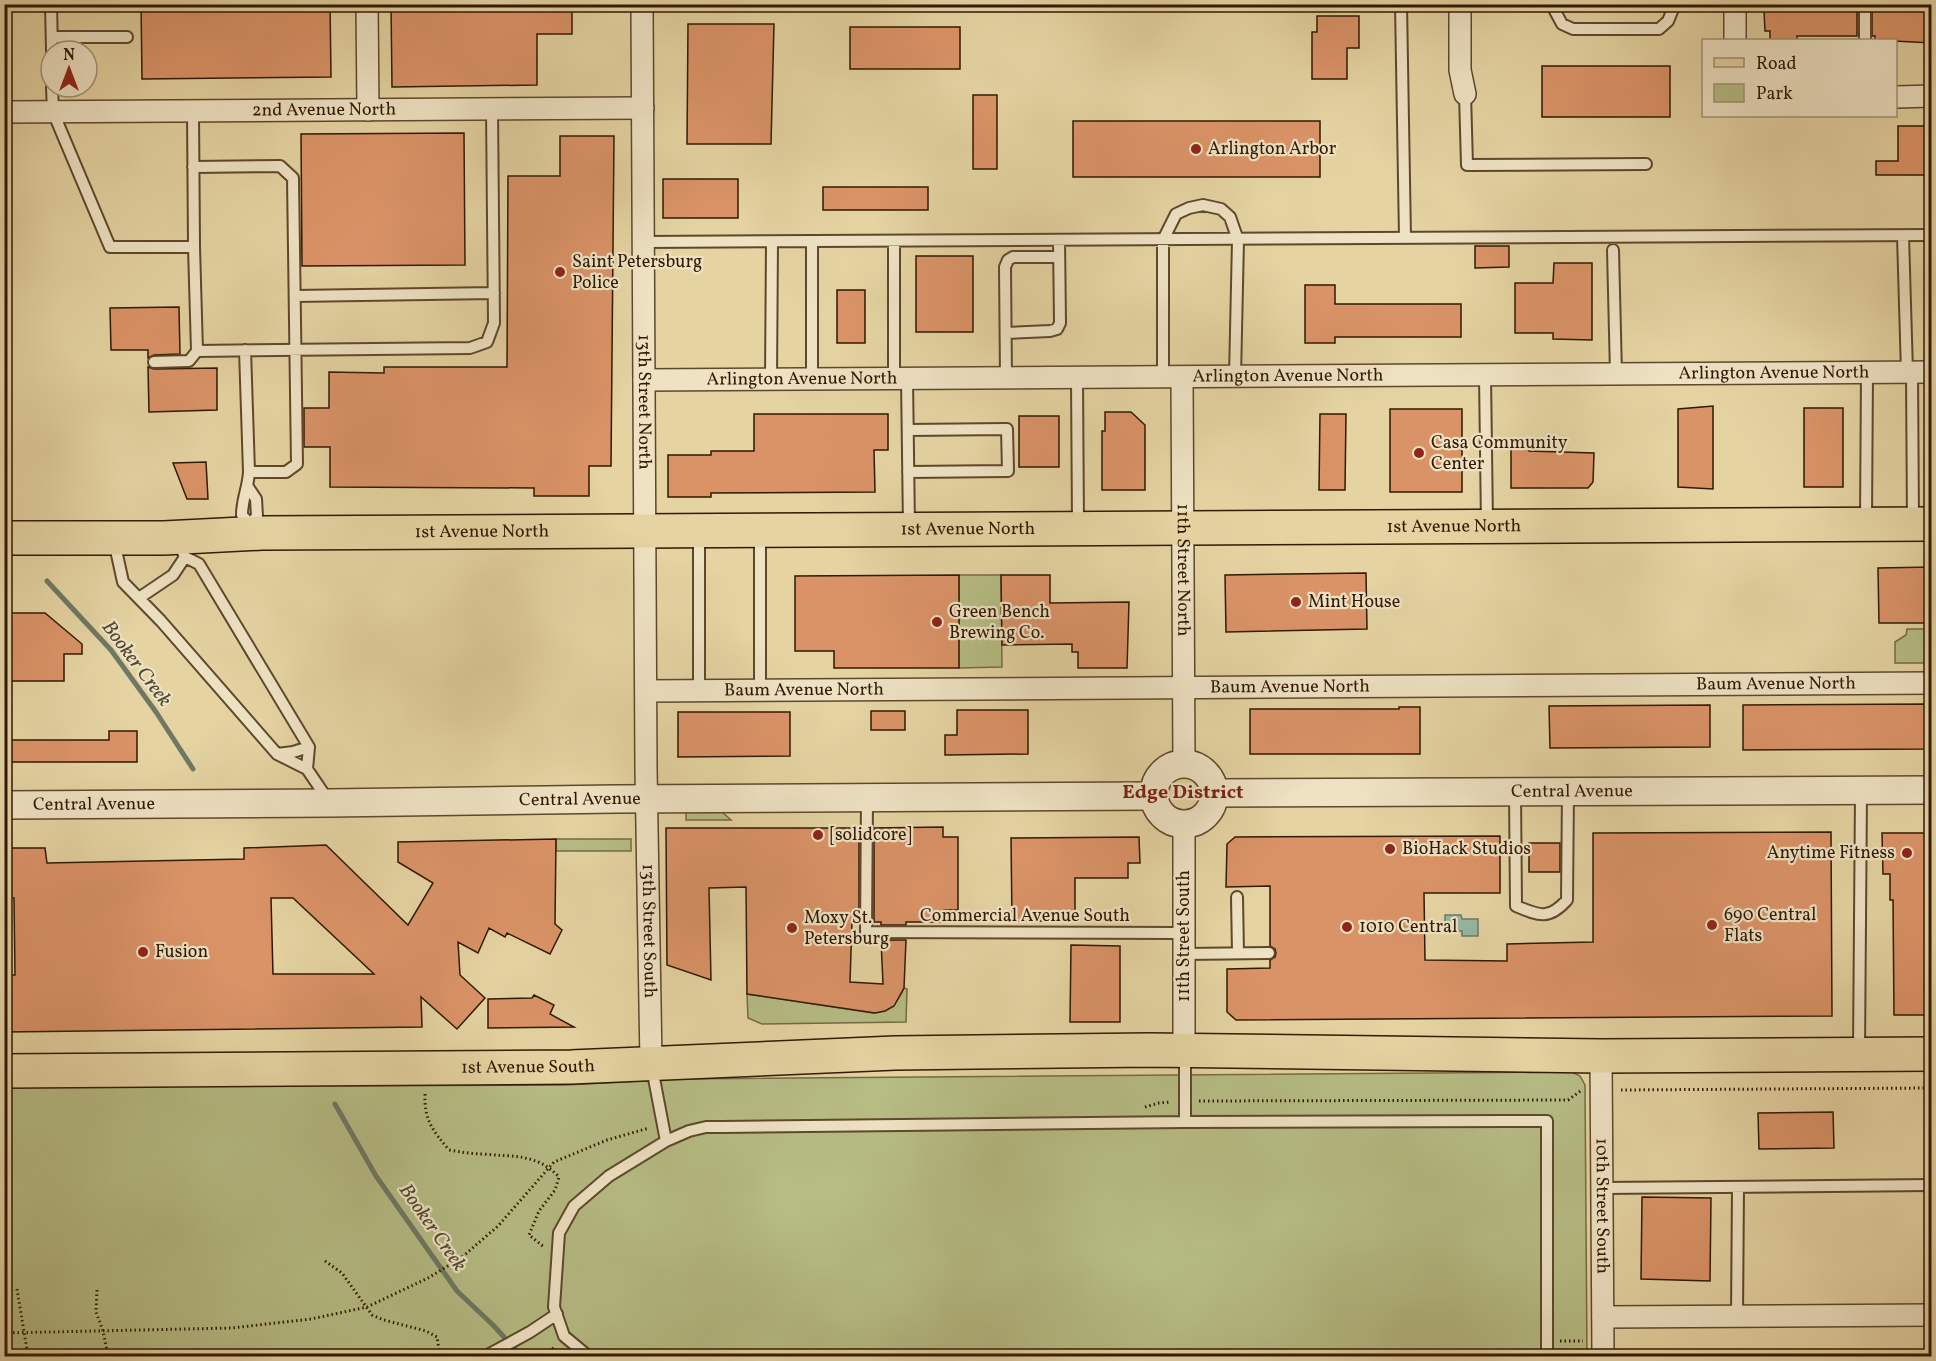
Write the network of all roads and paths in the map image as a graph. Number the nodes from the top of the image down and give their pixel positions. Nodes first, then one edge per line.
1 (51, 4) edge
2 (367, 4) edge
3 (642, 4) edge
4 (1401, 4) edge
5 (1460, 4) edge
6 (1555, 4) edge
7 (1675, 4) edge
8 (1735, 4) edge
9 (1865, 4) edge
10 (52, 37) joint
11 (128, 37) dead end
12 (1735, 39) edge
13 (1865, 39) edge
14 (1466, 94) joint
15 (1932, 96) edge
16 (1897, 97) edge
17 (52, 99) edge
18 (643, 108) junction
19 (492, 109) junction
20 (368, 110) junction
21 (53, 111) junction
22 (193, 111) junction
23 (4, 112) edge
24 (1646, 164) dead end
25 (193, 167) junction
26 (1932, 235) edge
27 (1903, 236) junction
28 (1405, 238) junction
29 (1059, 240) junction
30 (1163, 240) junction
31 (1238, 240) junction
32 (894, 241) junction
33 (644, 242) junction
34 (772, 242) junction
35 (812, 242) junction
36 (194, 247) junction
37 (1613, 250) dead end
38 (1059, 256) junction
39 (494, 293) junction
40 (295, 296) junction
41 (1006, 333) junction
42 (245, 350) junction
43 (296, 350) junction
44 (197, 351) junction
45 (154, 362) dead end
46 (1867, 372) junction
47 (1917, 372) edge
48 (1616, 374) junction
49 (1485, 375) junction
50 (1235, 377) junction
51 (1006, 378) junction
52 (1077, 378) junction
53 (1172, 378) junction
54 (771, 379) junction
55 (812, 379) junction
56 (901, 379) junction
57 (644, 380) junction
58 (908, 430) junction
59 (249, 472) junction
60 (908, 472) junction
61 (1922, 524) edge
62 (1866, 525) junction
63 (1487, 527) junction
64 (250, 529) junction
65 (1078, 529) junction
66 (1183, 529) junction
67 (760, 530) junction
68 (909, 530) junction
69 (645, 531) junction
70 (699, 531) junction
71 (4, 538) edge
72 (114, 538) junction
73 (181, 547) junction
74 (139, 598) junction
75 (1932, 683) edge
76 (1184, 687) junction
77 (760, 689) junction
78 (699, 690) junction
79 (646, 691) junction
80 (309, 747) junction
81 (277, 754) junction
82 (1184, 764) junction
83 (307, 769) junction
84 (1932, 789) edge
85 (1861, 790) junction
86 (1568, 791) junction
87 (1515, 792) junction
88 (1214, 793) junction
89 (1154, 796) junction
90 (867, 798) junction
91 (647, 799) junction
92 (330, 803) junction
93 (4, 805) edge
94 (1184, 824) junction
95 (1237, 897) dead end
96 (1184, 944) junction
97 (1238, 953) junction
98 (1269, 953) dead end
99 (1184, 1049) junction
100 (1859, 1054) junction
101 (1932, 1054) edge
102 (1601, 1056) junction
103 (651, 1063) junction
104 (4, 1071) edge
105 (425, 1092) dead end
106 (1185, 1122) junction
107 (666, 1141) junction
108 (554, 1162) dead end
109 (549, 1167) junction
110 (1932, 1185) edge
111 (1738, 1187) junction
112 (1602, 1188) junction
113 (558, 1252) junction
114 (325, 1260) dead end
115 (17, 1289) dead end
116 (97, 1290) dead end
117 (367, 1307) junction
118 (557, 1314) junction
119 (1932, 1315) edge
120 (1737, 1316) junction
121 (1603, 1317) junction
122 (103, 1331) junction
123 (4, 1333) edge
124 (24, 1333) junction
125 (1548, 1342) junction
126 (1603, 1349) edge
127 (28, 1356) edge
128 (108, 1356) edge
129 (440, 1356) edge
130 (486, 1356) edge
131 (588, 1356) edge
132 (1548, 1356) edge

1 - 10 lane
2 - 20 street
3 - 18 street, 13th Street North
4 - 28 lane
5 - 14 street
6 - 7 lane
8 - 12 street
9 - 13 lane
10 - 11 lane
14 - 24 lane
15 - 16 street
17 - 21 lane
18 - 19 street, 2nd Avenue North
18 - 33 street, 13th Street North
19 - 20 street, 2nd Avenue North
19 - 39 lane
20 - 22 street, 2nd Avenue North
21 - 22 street, 2nd Avenue North
21 - 23 street, 2nd Avenue North
21 - 36 lane
22 - 25 lane
25 - 36 lane
25 - 40 lane
26 - 27 lane
27 - 28 lane
27 - 47 lane
28 - 31 lane
29 - 30 lane
29 - 32 lane
29 - 38 lane
30 - 31 lane
30 - 31 lane
30 - 53 lane
31 - 50 lane
32 - 35 lane
32 - 56 lane
33 - 34 lane
33 - 57 street, 13th Street North
34 - 35 lane
34 - 54 lane
35 - 55 lane
36 - 44 lane
37 - 48 lane
38 - 41 lane
38 - 41 lane
39 - 40 lane
39 - 43 lane
40 - 43 lane
41 - 51 lane
42 - 43 lane
42 - 44 lane
42 - 59 lane
43 - 59 lane
44 - 45 lane
46 - 47 street, Arlington Avenue North
46 - 48 street, Arlington Avenue North
46 - 62 lane
47 - 61 lane
48 - 49 street, Arlington Avenue North
49 - 50 street, Arlington Avenue North
49 - 63 lane
50 - 53 street, Arlington Avenue North
51 - 52 street, Arlington Avenue North
51 - 56 street, Arlington Avenue North
52 - 53 street, Arlington Avenue North
52 - 65 lane
53 - 66 street, 11th Street North
54 - 55 street, Arlington Avenue North
54 - 57 street, Arlington Avenue North
55 - 56 street, Arlington Avenue North
56 - 58 lane
57 - 69 street, 13th Street North
58 - 60 lane
58 - 60 lane
59 - 64 lane
60 - 68 lane
61 - 62 main road, 1st Avenue North
62 - 63 main road, 1st Avenue North
63 - 66 main road, 1st Avenue North
64 - 69 main road, 1st Avenue North
64 - 73 main road, 1st Avenue North
65 - 66 main road, 1st Avenue North
65 - 68 main road, 1st Avenue North
66 - 76 street, 11th Street North
67 - 68 main road, 1st Avenue North
67 - 70 main road, 1st Avenue North
67 - 77 lane
69 - 70 main road, 1st Avenue North
69 - 79 street, 13th Street North
70 - 78 lane
71 - 72 main road, 1st Avenue North
72 - 73 main road, 1st Avenue North
72 - 74 lane
73 - 74 lane
73 - 80 lane
74 - 81 lane
75 - 76 street, Baum Avenue North
76 - 77 street, Baum Avenue North
76 - 82 street, 11th Street North
77 - 78 street, Baum Avenue North
78 - 79 street, Baum Avenue North
79 - 91 street, 13th Street North
80 - 81 lane
80 - 83 lane
81 - 83 lane
82 - 88 street
82 - 89 street
83 - 92 lane
84 - 85 street, Central Avenue
85 - 86 street, Central Avenue
85 - 100 lane
86 - 87 street, Central Avenue
86 - 87 lane
87 - 88 street, Central Avenue
88 - 94 street
89 - 90 street, Central Avenue
89 - 94 street
90 - 91 street, Central Avenue
90 - 96 lane, Commercial Avenue South
91 - 92 street, Central Avenue
91 - 103 street, 13th Street South
92 - 93 street, Central Avenue
94 - 96 street, 11th Street South
95 - 97 lane
96 - 97 lane, Commercial Avenue South
96 - 99 street, 11th Street South
97 - 98 lane, Commercial Avenue South
99 - 102 main road, 1st Avenue South
99 - 103 main road, 1st Avenue South
99 - 106 lane
100 - 101 main road, 1st Avenue South
100 - 102 main road, 1st Avenue South
102 - 112 street, 10th Street South
103 - 104 main road, 1st Avenue South
103 - 107 lane
105 - 109 path
106 - 107 lane
106 - 125 lane
107 - 113 lane
108 - 109 path
109 - 113 path
109 - 117 path
110 - 111 lane
111 - 112 lane
111 - 120 lane
112 - 121 street, 10th Street South
113 - 118 lane
114 - 117 path
115 - 124 path
116 - 122 path
117 - 122 path
117 - 129 path
118 - 130 lane
118 - 131 lane
119 - 120 street
120 - 121 street
121 - 126 street, 10th Street South
122 - 124 path
122 - 128 path
123 - 124 path
124 - 127 path
125 - 126 path
125 - 132 lane

